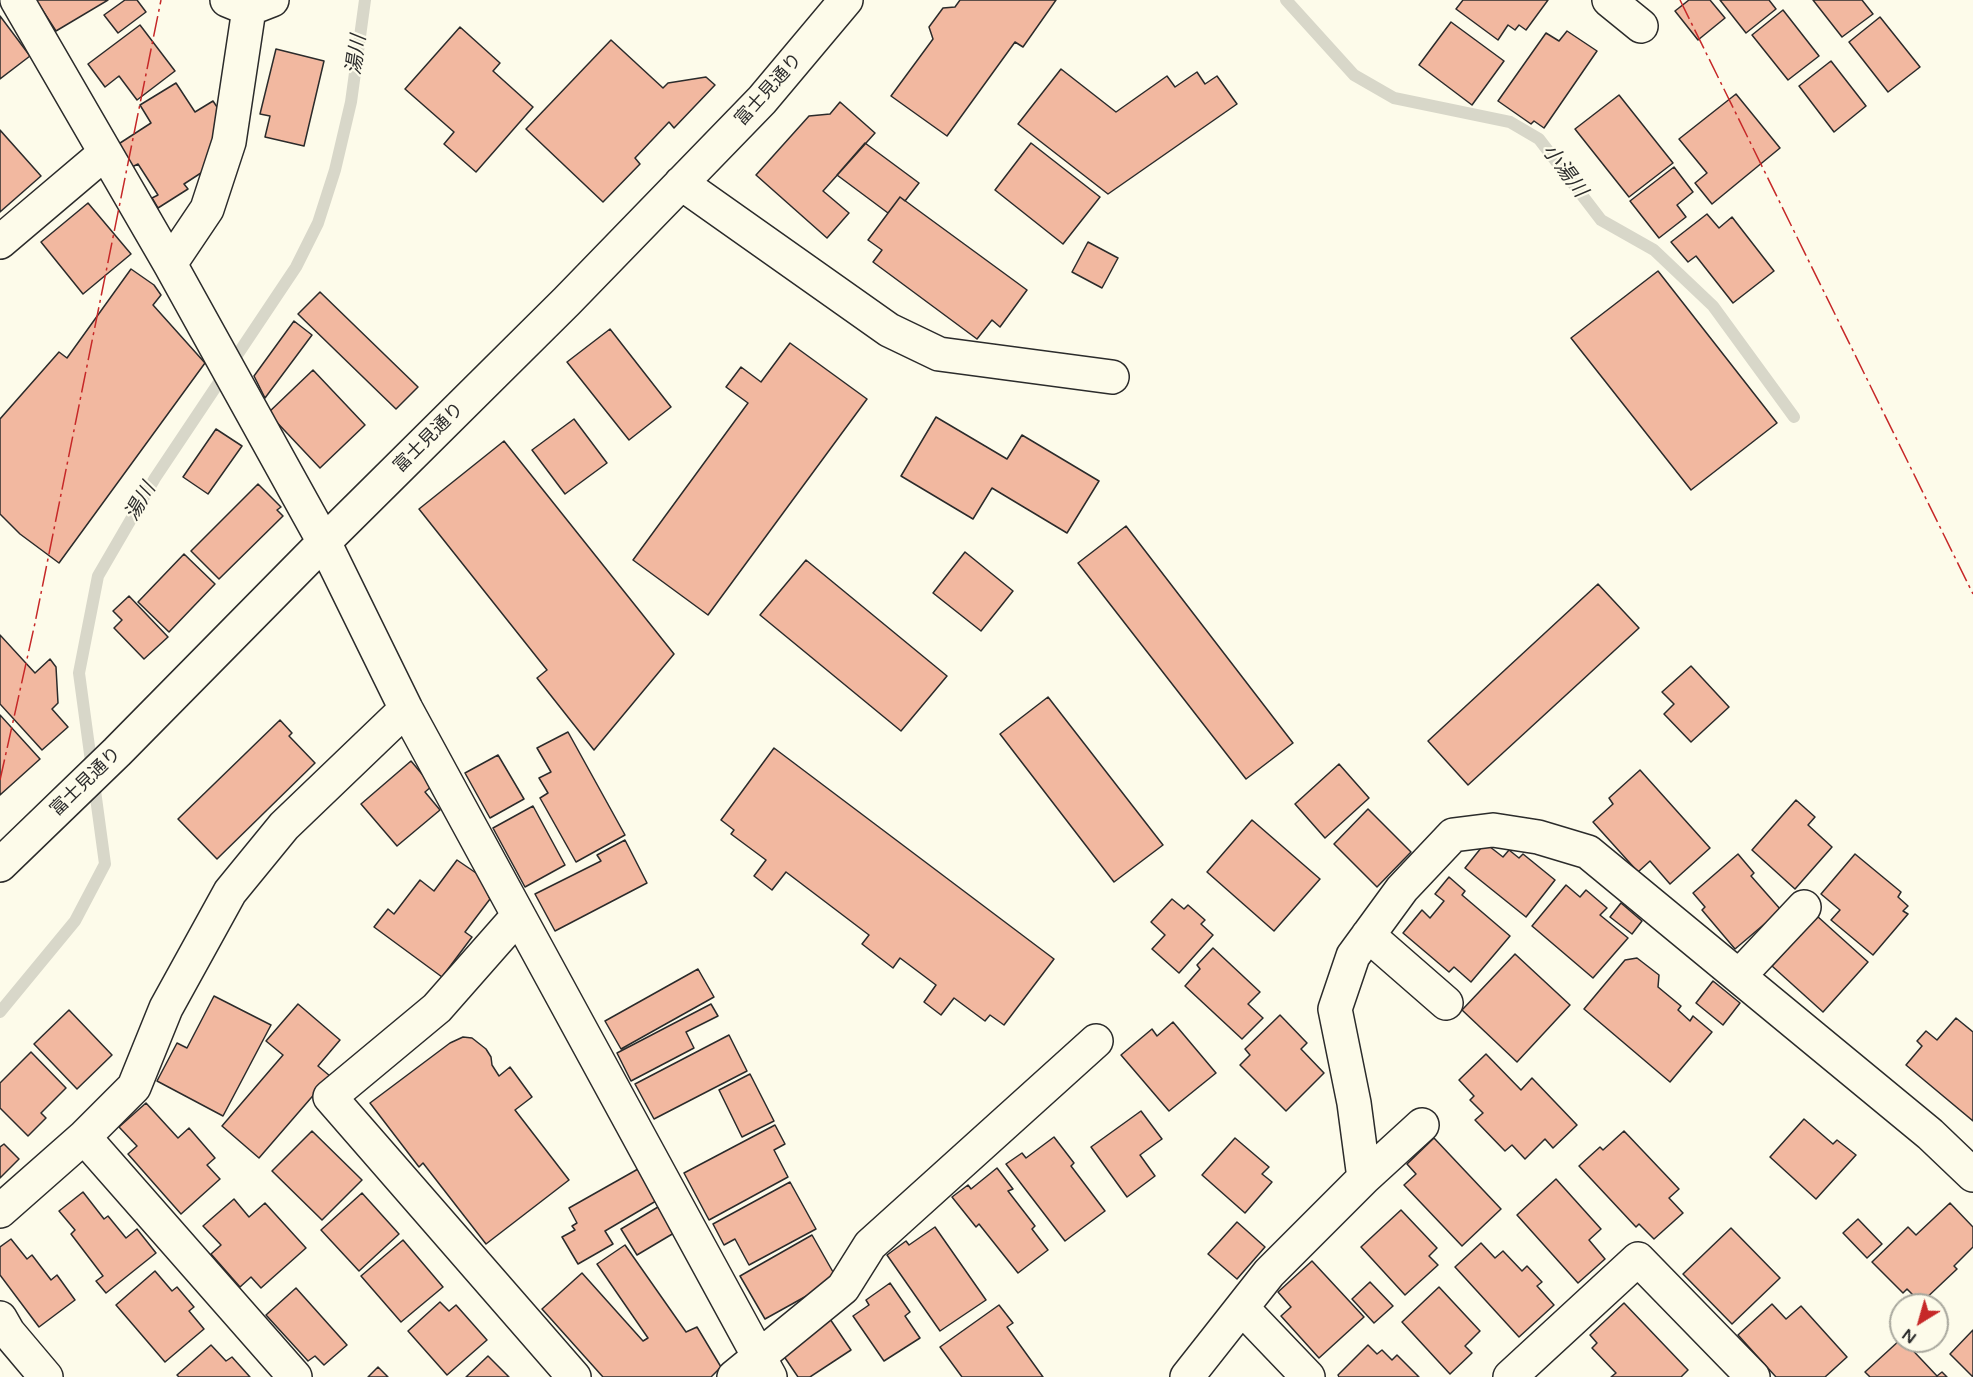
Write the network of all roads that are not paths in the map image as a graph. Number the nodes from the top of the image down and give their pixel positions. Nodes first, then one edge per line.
1 (17, 0) edge
2 (846, 0) edge
3 (1608, 0) edge
4 (249, 3) edge
5 (1641, 26) dead end
6 (105, 153) junction
7 (681, 183) junction
8 (0, 242) edge
9 (170, 264) junction
10 (1112, 377) dead end
11 (324, 542) junction
12 (406, 709) junction
13 (0, 865) edge
14 (1804, 908) dead end
15 (518, 916) junction
16 (1368, 935) junction
17 (1740, 975) junction
18 (1446, 1003) dead end
19 (1095, 1041) dead end
20 (1422, 1125) dead end
21 (84, 1137) junction
22 (1973, 1175) edge
23 (1364, 1178) junction
24 (0, 1211) edge
25 (1242, 1308) junction
26 (0, 1318) edge
27 (765, 1366) edge
28 (46, 1377) edge
29 (295, 1377) edge
30 (574, 1377) edge
31 (734, 1377) edge
32 (1186, 1377) edge
33 (1308, 1377) edge
34 (1510, 1377) edge
35 (1753, 1377) edge

1 - 6 street
2 - 7 street, 富士見通り
3 - 5 street
4 - 9 street
6 - 8 street
6 - 9 street
7 - 10 street
7 - 11 street, 富士見通り
9 - 11 street
11 - 12 street
11 - 13 street, 富士見通り
12 - 15 street
12 - 21 street
14 - 17 street
15 - 27 street
15 - 30 street
16 - 17 street
16 - 18 street
16 - 23 street
17 - 22 street
19 - 27 street
20 - 23 street
21 - 24 street
21 - 29 street
23 - 25 street
25 - 32 street
25 - 33 street
26 - 28 street
27 - 31 street
34 - 35 street

